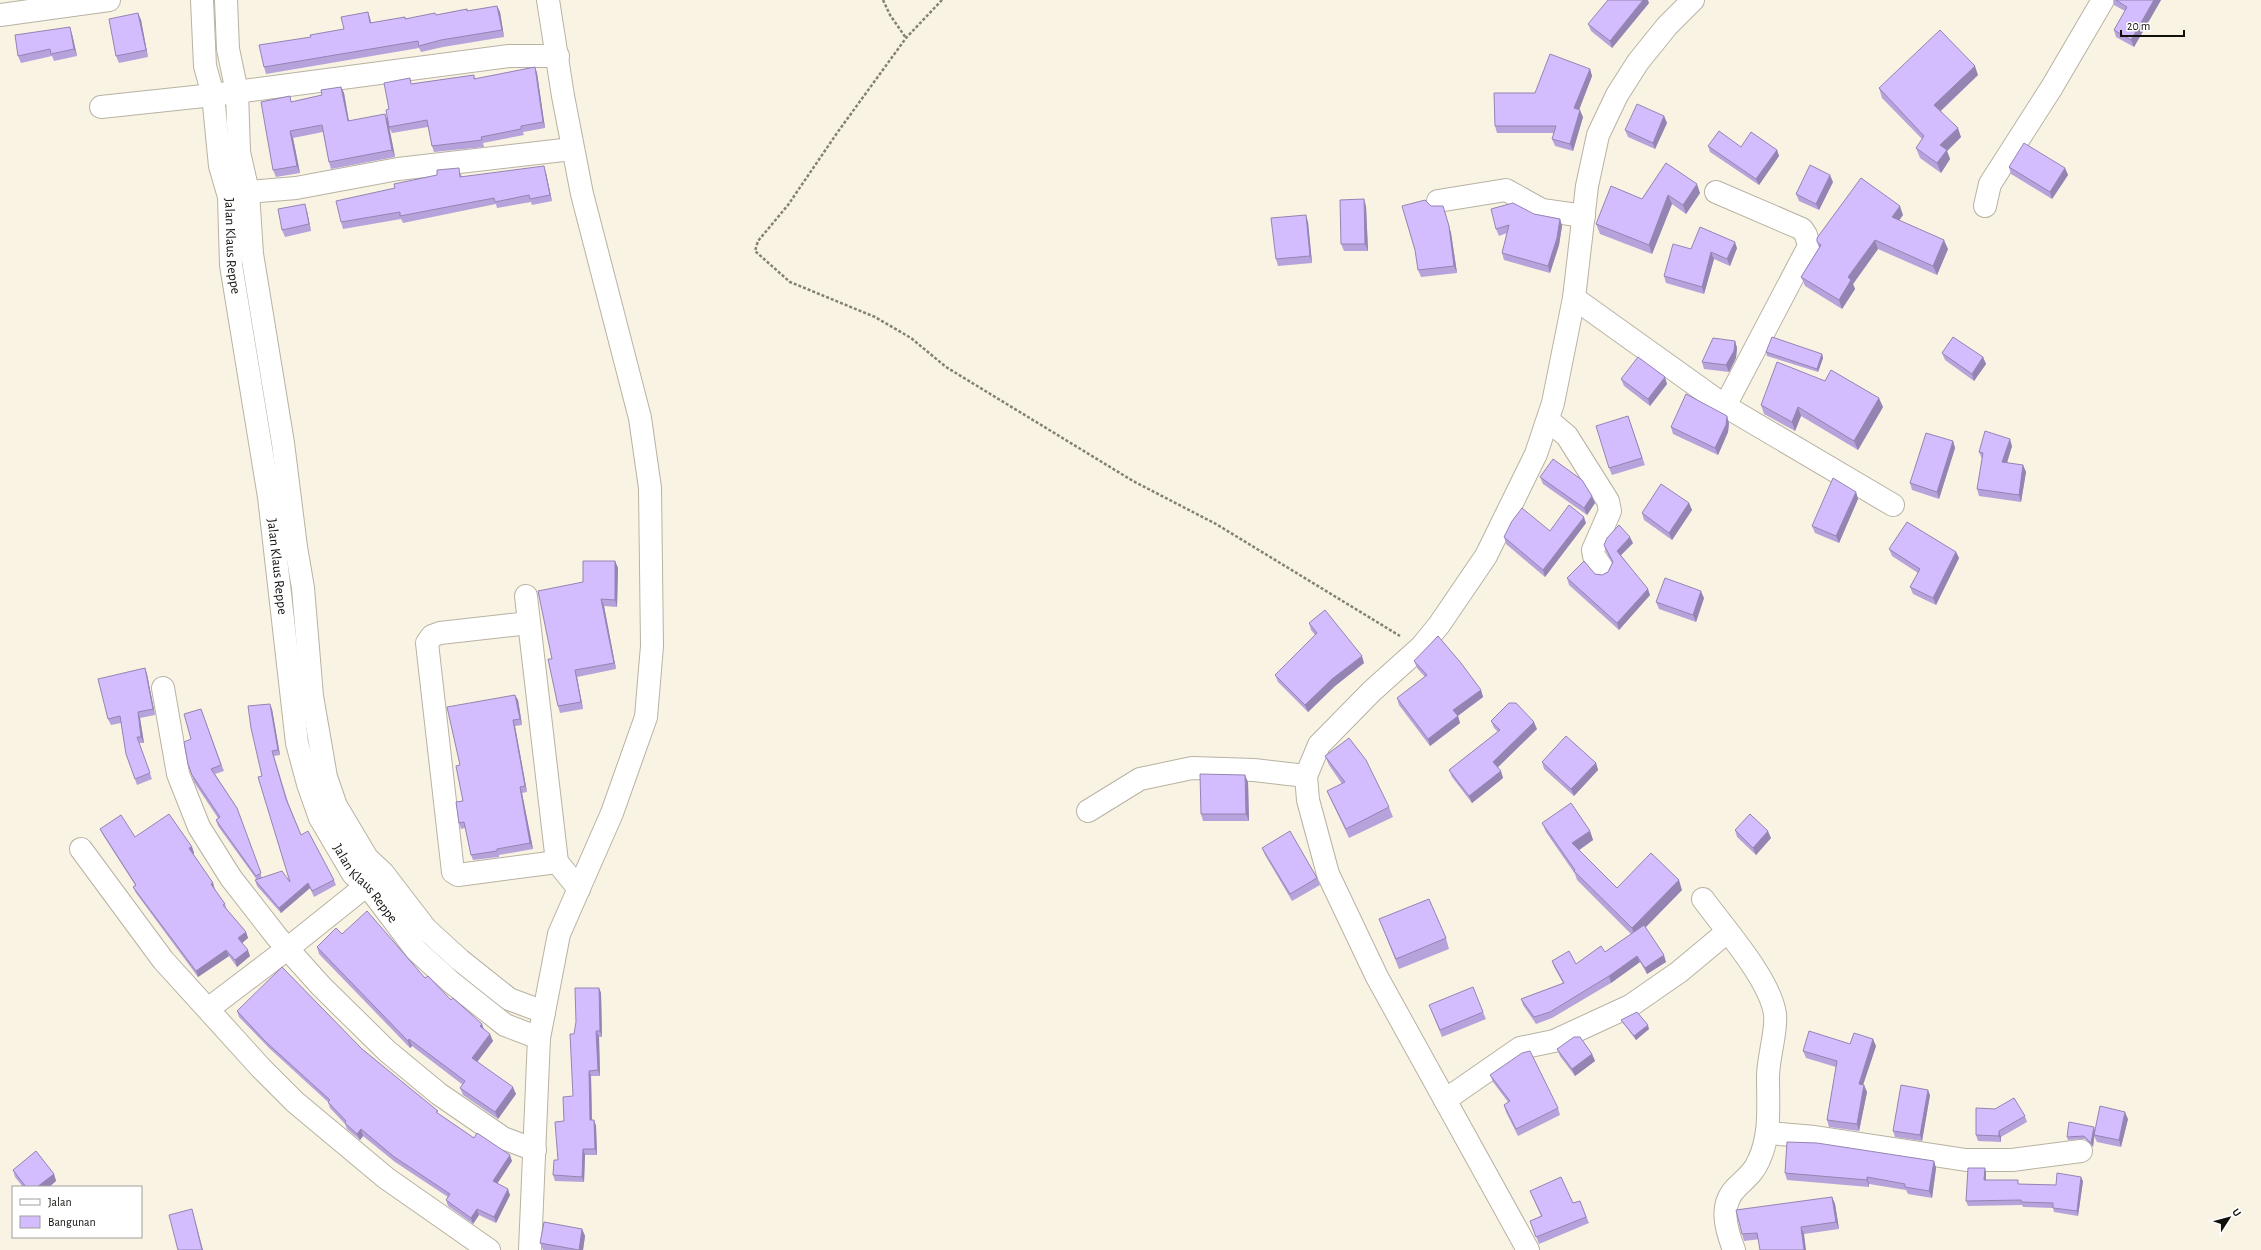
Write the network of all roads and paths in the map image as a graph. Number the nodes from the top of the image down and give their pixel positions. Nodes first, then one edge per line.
1 (99, 0) edge
2 (202, 0) edge
3 (226, 0) edge
4 (548, 0) edge
5 (883, 0) edge
6 (942, 0) edge
7 (1693, 0) edge
8 (2103, 0) edge
9 (0, 15) edge
10 (906, 38) junction
11 (558, 56) junction
12 (237, 92) junction
13 (214, 95) junction
14 (101, 107) dead end
15 (572, 149) junction
16 (1716, 192) dead end
17 (238, 195) junction
18 (1438, 201) dead end
19 (1985, 206) dead end
20 (1584, 216) junction
21 (1574, 298) junction
22 (1725, 406) junction
23 (1548, 420) junction
24 (1894, 505) dead end
25 (1603, 569) dead end
26 (526, 596) dead end
27 (529, 623) junction
28 (1421, 647) junction
29 (163, 688) dead end
30 (1306, 776) junction
31 (1088, 811) dead end
32 (81, 849) dead end
33 (557, 862) junction
34 (375, 879) junction
35 (579, 889) junction
36 (1703, 899) dead end
37 (1727, 932) junction
38 (287, 949) junction
39 (208, 1009) junction
40 (544, 1012) junction
41 (539, 1038) junction
42 (1445, 1100) junction
43 (1768, 1133) junction
44 (535, 1150) junction
45 (2081, 1151) dead end
46 (489, 1250) edge
47 (530, 1250) edge
48 (1528, 1250) edge
49 (1734, 1250) edge

1 - 9 street
2 - 13 street, Jalan Klaus Reppe
3 - 12 street, Jalan Klaus Reppe
4 - 11 street
5 - 10 path
6 - 10 path
7 - 20 street
8 - 19 street
10 - 28 path
11 - 12 street
11 - 15 street
12 - 13 street
12 - 17 street, Jalan Klaus Reppe
13 - 14 street
13 - 17 street, Jalan Klaus Reppe
15 - 17 street
15 - 35 street
16 - 22 street
17 - 34 street, Jalan Klaus Reppe
18 - 20 street
20 - 21 street
21 - 22 street
21 - 23 street
22 - 24 street
23 - 25 street
23 - 28 street
26 - 27 street
27 - 33 street
27 - 33 street
28 - 30 street
29 - 38 street
30 - 31 street
30 - 42 street
32 - 39 street
33 - 35 street
34 - 38 street
34 - 40 street, Jalan Klaus Reppe
34 - 41 street, Jalan Klaus Reppe
35 - 40 street
36 - 37 street
37 - 42 street
37 - 43 street
38 - 39 street
38 - 44 street
39 - 46 street
40 - 41 street
41 - 44 street
42 - 48 street
43 - 45 street
43 - 49 street
44 - 47 street

